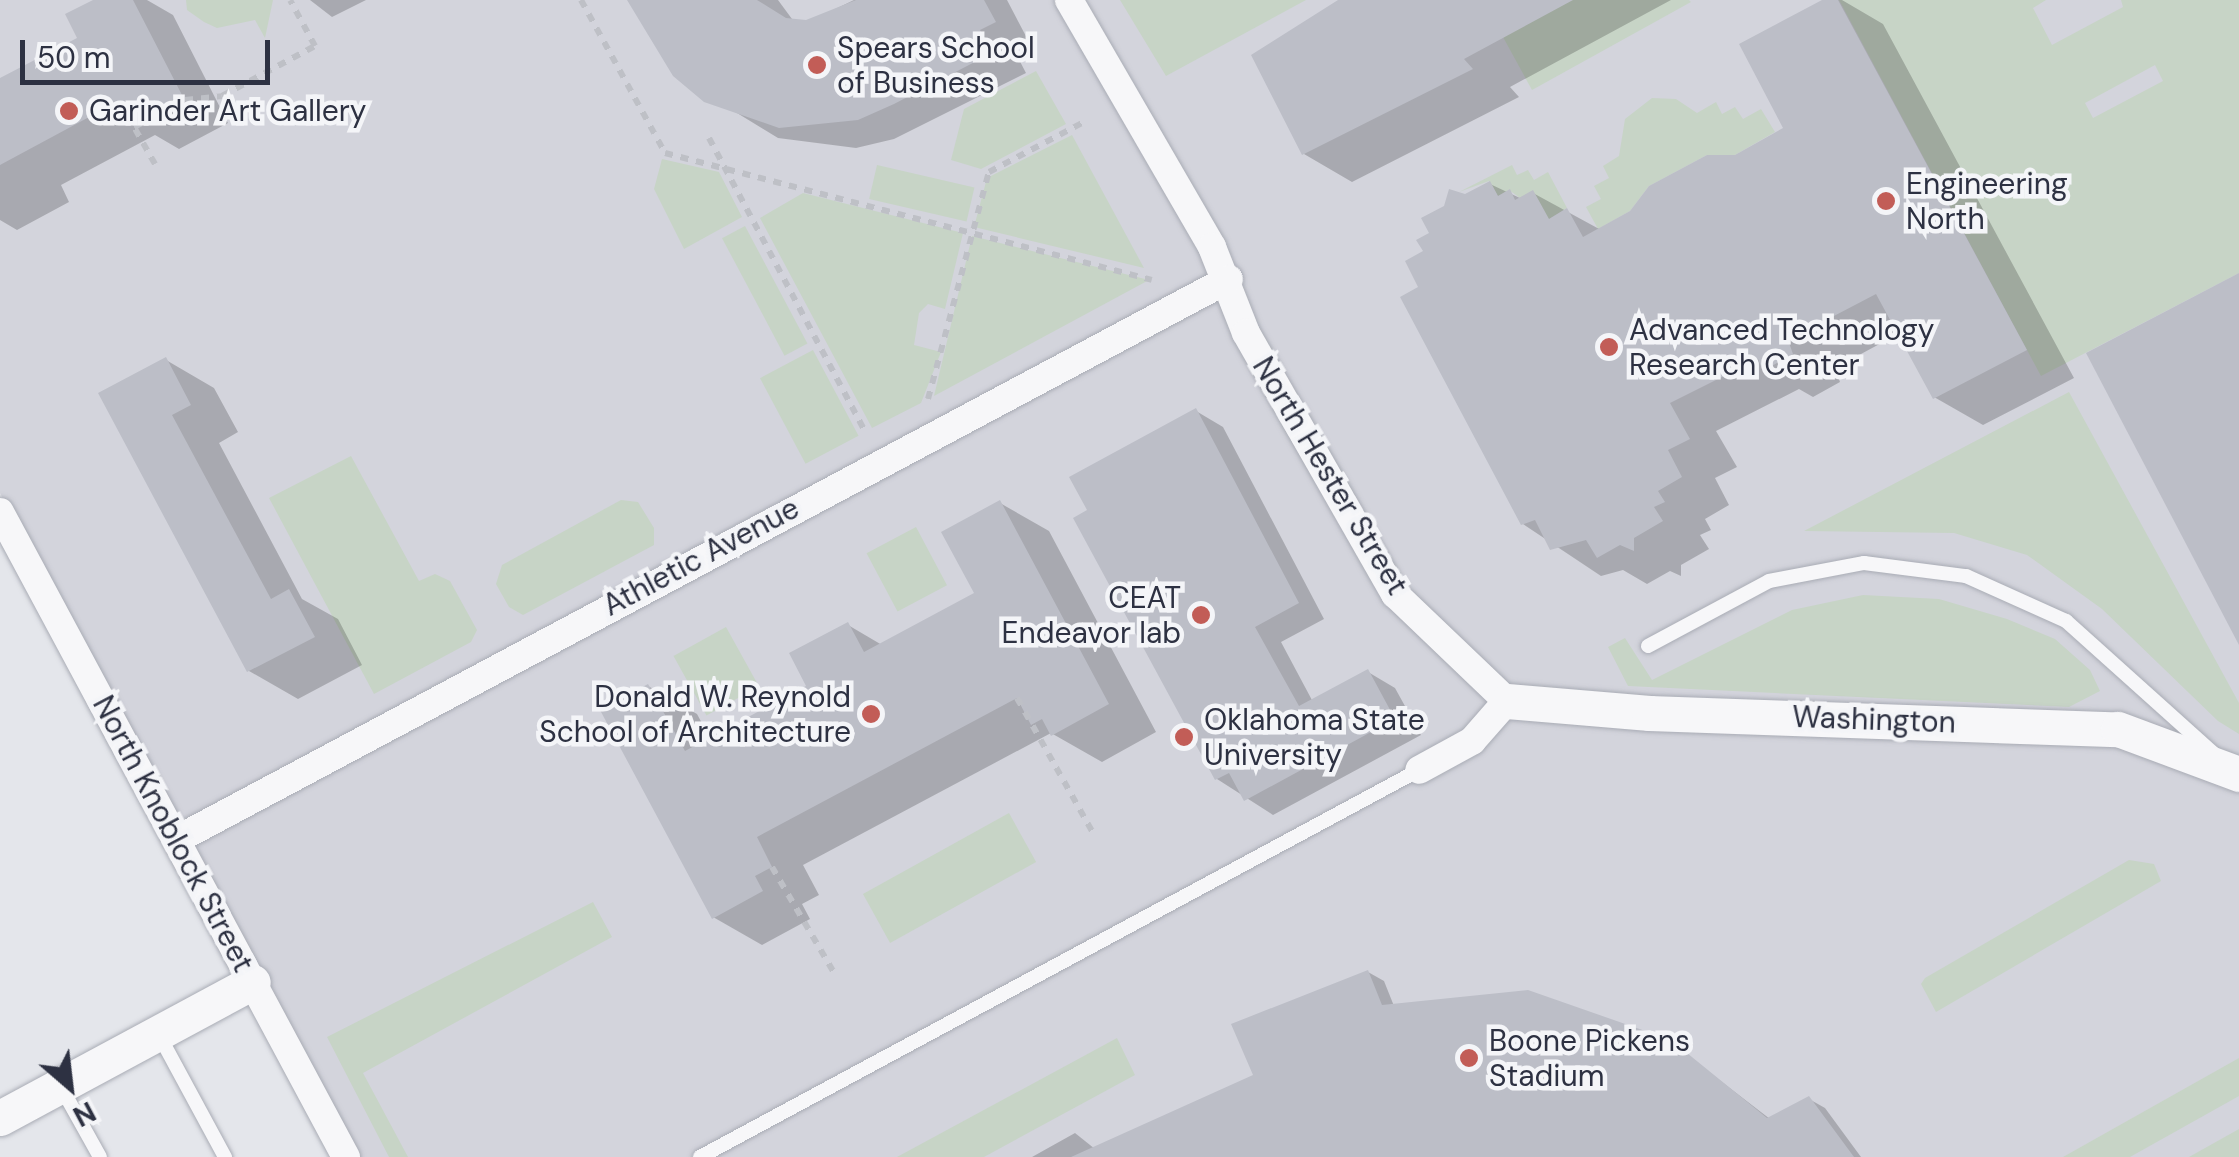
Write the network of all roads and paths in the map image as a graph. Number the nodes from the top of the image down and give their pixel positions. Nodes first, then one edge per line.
1 (290, 0) edge
2 (580, 0) edge
3 (1069, 0) edge
4 (1084, 122) dead end
5 (710, 138) dead end
6 (155, 164) dead end
7 (731, 175) junction
8 (972, 236) junction
9 (1229, 279) junction
10 (1152, 280) dead end
11 (928, 399) dead end
12 (865, 432) dead end
13 (0, 512) edge
14 (1648, 646) dead end
15 (1017, 698) dead end
16 (1507, 701) junction
17 (1419, 770) joint
18 (2236, 772) edge
19 (1092, 831) dead end
20 (176, 840) junction
21 (772, 867) dead end
22 (833, 971) dead end
23 (252, 982) junction
24 (158, 1033) junction
25 (60, 1086) junction
26 (0, 1118) edge
27 (100, 1157) edge
28 (226, 1157) edge
29 (346, 1157) edge
30 (700, 1157) edge

1 - 6 path
2 - 7 path
3 - 9 street, North Hester Street
4 - 8 path
5 - 7 path
7 - 8 path
7 - 12 path
8 - 10 path
8 - 11 path
9 - 16 street, North Hester Street
9 - 20 street, Athletic Avenue
13 - 20 street, North Knoblock Street
14 - 18 lane
15 - 19 path
16 - 17 street
16 - 18 street, Washington
17 - 30 lane
20 - 23 street, North Knoblock Street
21 - 22 path
23 - 24 street
23 - 29 street, North Knoblock Street
24 - 25 street
24 - 28 lane
25 - 26 street
25 - 27 lane

